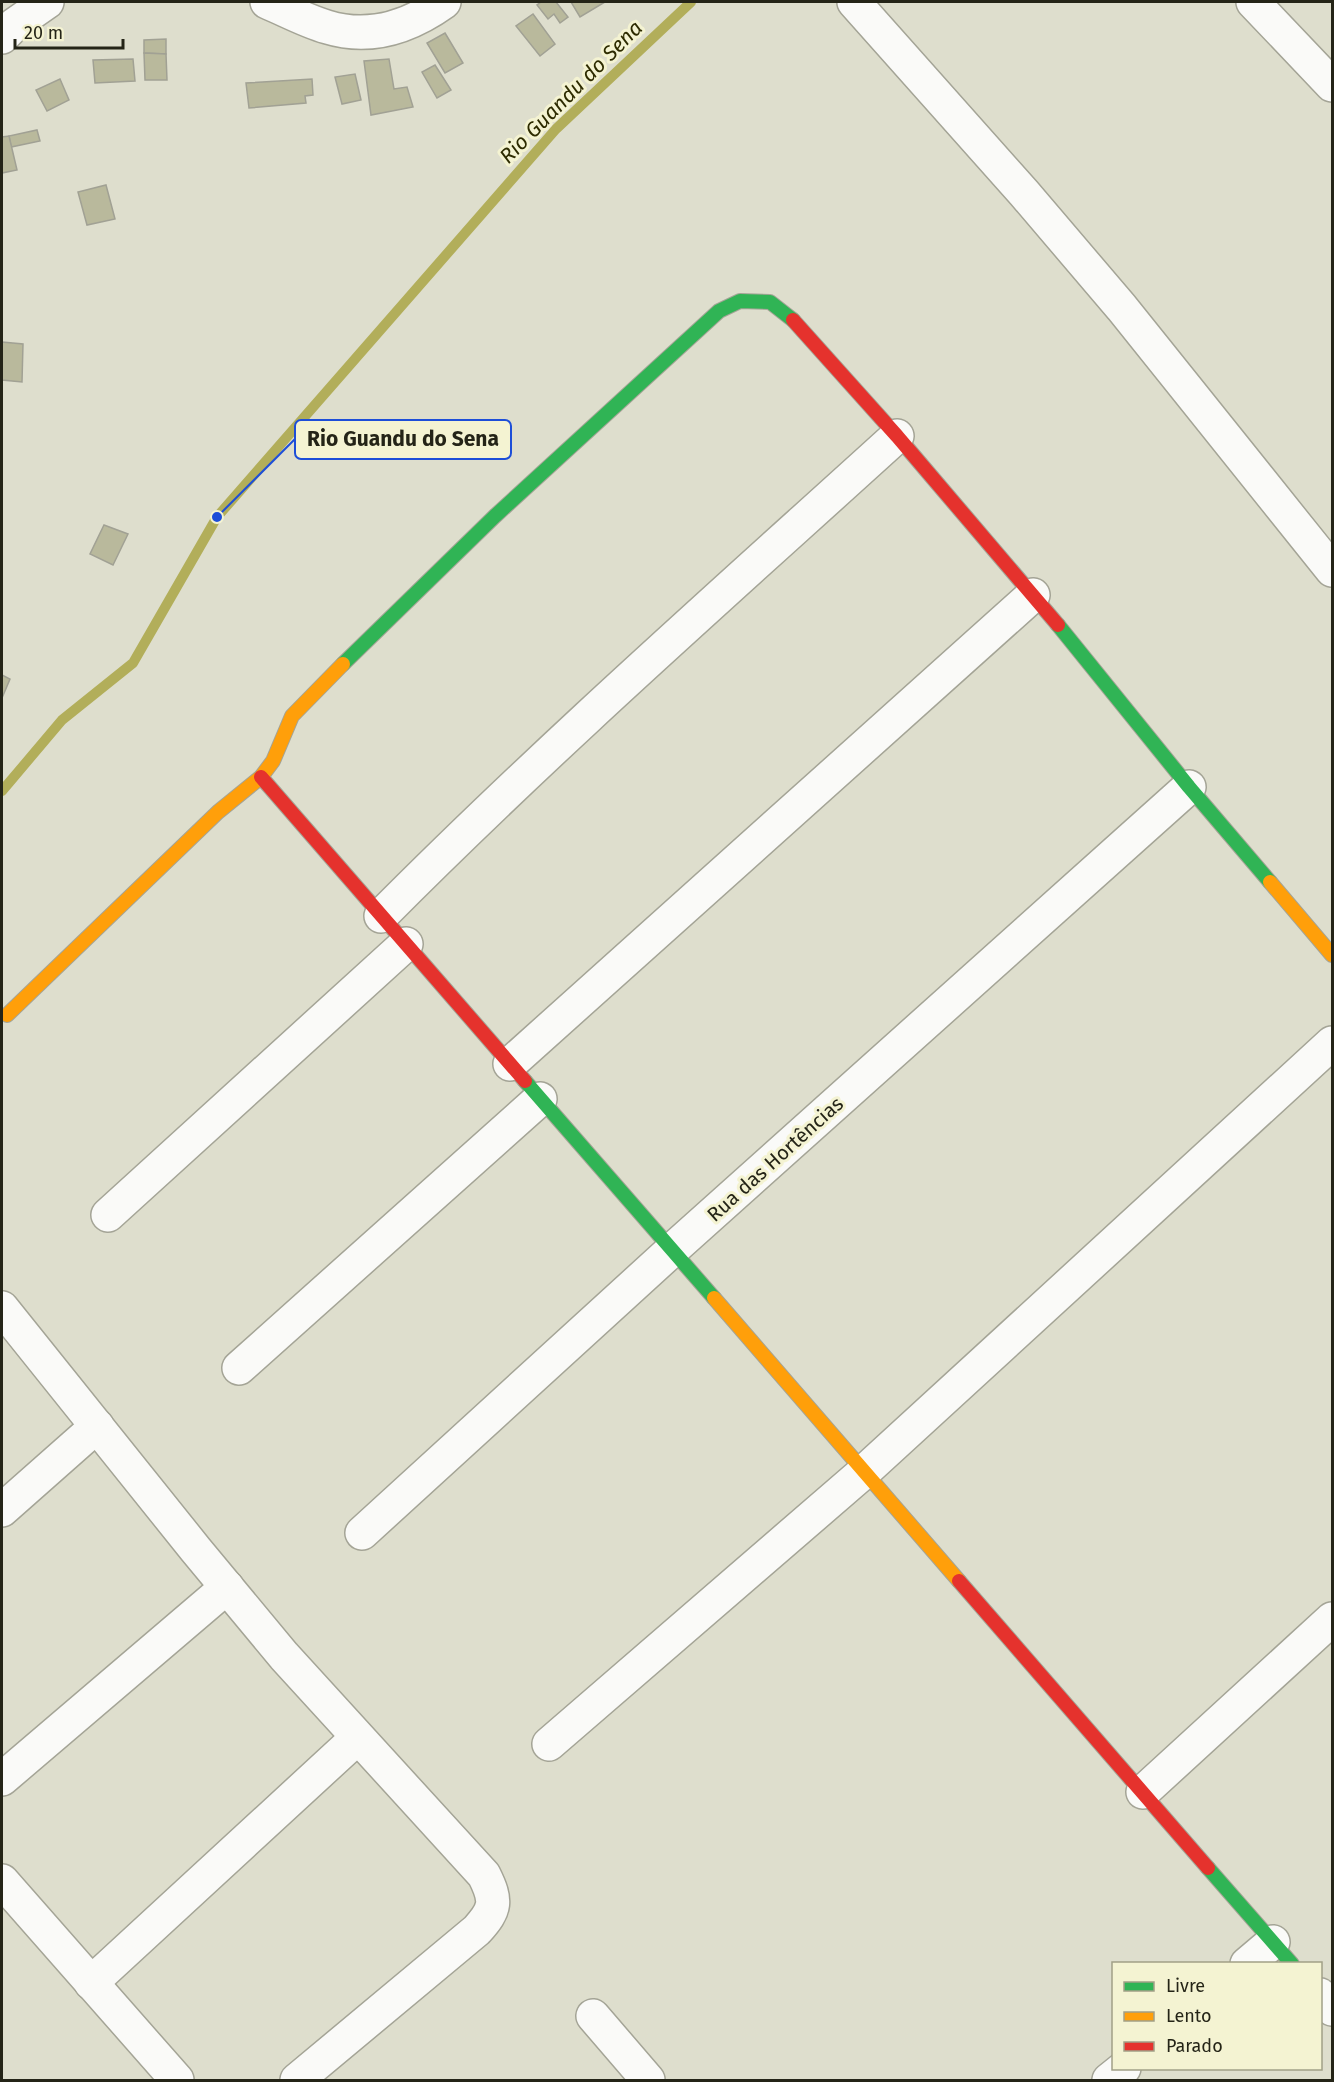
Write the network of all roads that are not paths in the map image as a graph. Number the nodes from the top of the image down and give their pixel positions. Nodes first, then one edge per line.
1 (47, 2) edge
2 (267, 2) edge
3 (444, 2) edge
4 (854, 2) edge
5 (1253, 2) edge
6 (2, 37) edge
7 (1332, 85) edge
8 (897, 436) junction
9 (1332, 570) edge
10 (1032, 595) junction
11 (261, 777) junction
12 (1189, 787) junction
13 (381, 916) junction
14 (406, 944) junction
15 (1332, 955) edge
16 (7, 1015) dead end
17 (1332, 1043) edge
18 (510, 1064) junction
19 (540, 1099) junction
20 (108, 1215) dead end
21 (672, 1250) junction
22 (2, 1308) edge
23 (239, 1368) dead end
24 (97, 1426) junction
25 (864, 1471) junction
26 (2, 1510) edge
27 (362, 1533) dead end
28 (227, 1587) junction
29 (1332, 1619) edge
30 (357, 1738) junction
31 (549, 1744) dead end
32 (2, 1779) edge
33 (1143, 1792) junction
34 (2, 1881) edge
35 (1282, 1953) edge
36 (1253, 1962) edge
37 (91, 1983) junction
38 (1322, 1997) edge
39 (1332, 2009) edge
40 (594, 2016) dead end
41 (1122, 2070) edge
42 (177, 2080) edge
43 (297, 2080) edge
44 (648, 2080) edge
45 (1110, 2080) edge

1 - 6 street
2 - 3 street
4 - 9 street
5 - 7 street
8 - 10 street
8 - 11 street
8 - 13 street
10 - 12 street
10 - 18 street
11 - 13 street
11 - 16 street
12 - 15 street
12 - 21 street, Rua das Hortências
13 - 14 street
14 - 18 street
14 - 20 street
17 - 25 street
18 - 19 street
19 - 21 street
19 - 23 street
21 - 25 street
21 - 27 street, Rua das Hortências
22 - 24 street
24 - 26 street
24 - 28 street
25 - 31 street
25 - 33 street
28 - 30 street
28 - 32 street
29 - 33 street
30 - 37 street
30 - 43 street
33 - 35 street
34 - 37 street
35 - 36 street
37 - 42 street
38 - 39 street
40 - 44 street
41 - 45 street

